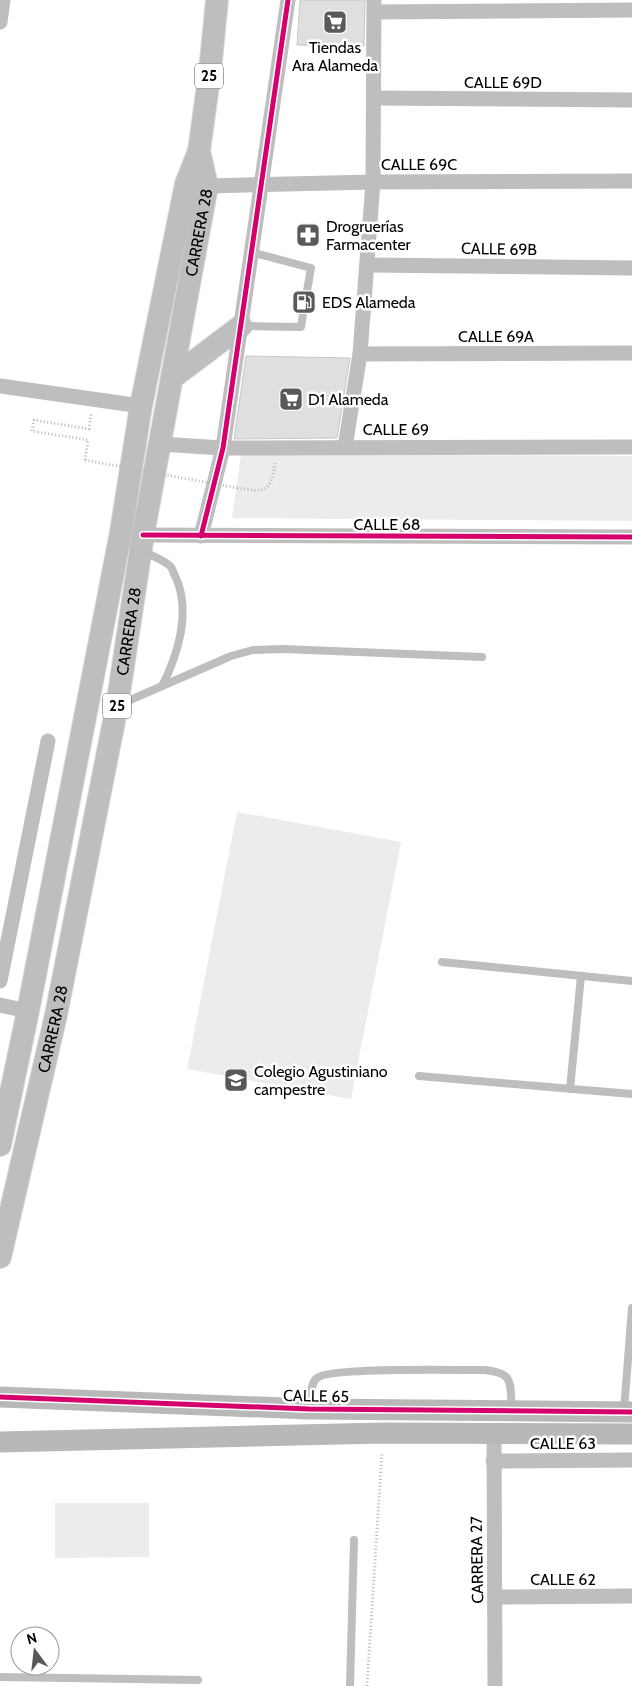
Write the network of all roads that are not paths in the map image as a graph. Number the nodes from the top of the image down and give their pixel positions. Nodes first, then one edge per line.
1 (3, 0) edge
2 (217, 0) edge
3 (288, 0) edge
4 (374, 6) edge
5 (632, 10) edge
6 (0, 22) edge
7 (374, 98) junction
8 (632, 100) edge
9 (199, 151) junction
10 (632, 181) edge
11 (373, 182) junction
12 (261, 184) junction
13 (207, 186) junction
14 (252, 252) junction
15 (366, 265) junction
16 (632, 268) edge
17 (307, 290) dead end
18 (303, 314) dead end
19 (241, 326) junction
20 (632, 353) edge
21 (360, 354) junction
22 (172, 378) junction
23 (0, 386) edge
24 (141, 406) junction
25 (160, 444) junction
26 (345, 447) junction
27 (632, 447) edge
28 (223, 448) junction
29 (201, 536) junction
30 (632, 537) edge
31 (142, 542) junction
32 (482, 657) dead end
33 (162, 686) junction
34 (117, 706) junction
35 (48, 740) dead end
36 (442, 962) dead end
37 (581, 976) junction
38 (0, 980) edge
39 (632, 981) edge
40 (0, 1005) edge
41 (28, 1011) junction
42 (419, 1076) dead end
43 (570, 1089) junction
44 (632, 1094) edge
45 (4, 1106) edge
46 (0, 1144) edge
47 (0, 1257) edge
48 (632, 1308) edge
49 (0, 1397) edge
50 (309, 1409) junction
51 (512, 1410) junction
52 (628, 1412) edge
53 (494, 1434) junction
54 (632, 1434) edge
55 (0, 1442) edge
56 (632, 1460) edge
57 (493, 1461) junction
58 (354, 1540) dead end
59 (632, 1596) edge
60 (494, 1597) junction
61 (0, 1677) edge
62 (198, 1680) dead end
63 (350, 1686) edge
64 (496, 1686) edge

1 - 6 street
2 - 9 main road, CARRERA 28 / 25
3 - 12 street
4 - 5 street
4 - 7 street
7 - 8 street, CALLE 69D
7 - 11 street
9 - 13 main road, CARRERA 28 / 25
9 - 24 main road, CARRERA 28 / 25
10 - 11 street, CALLE 69C
11 - 12 street, CALLE 69C
11 - 15 street
12 - 13 street, CALLE 69C
12 - 14 street
13 - 22 main road, CARRERA 28 / 25
14 - 17 lane
14 - 19 street
15 - 16 street, CALLE 69B
15 - 21 street
18 - 19 lane
19 - 22 main road
19 - 28 street
20 - 21 street, CALLE 69A
21 - 26 street
22 - 25 main road, CARRERA 28 / 25
23 - 24 street
24 - 41 main road, CARRERA 28 / 25
25 - 28 street, CALLE 69
25 - 31 main road, CARRERA 28 / 25
26 - 27 street, CALLE 69
26 - 28 street, CALLE 69
28 - 29 street
29 - 30 street, CALLE 68
29 - 31 street, CALLE 68
31 - 33 lane
31 - 34 main road, CARRERA 28 / 25
32 - 33 lane
33 - 34 lane
34 - 47 main road, CARRERA 28 / 25
35 - 38 street
36 - 37 lane
37 - 39 lane
37 - 43 lane
40 - 41 street
41 - 45 main road, CARRERA 28 / 25
42 - 43 lane
43 - 44 lane
45 - 46 main road, CARRERA 28 / 25
48 - 52 lane
49 - 50 street, CALLE 65
50 - 51 street, CALLE 65
50 - 51 lane
51 - 52 street, CALLE 65
53 - 54 street
53 - 55 street
53 - 57 street, CARRERA 27
56 - 57 street, CALLE 63
57 - 60 street, CARRERA 27
58 - 63 lane
59 - 60 street, CALLE 62
60 - 64 street, CARRERA 27
61 - 62 lane

